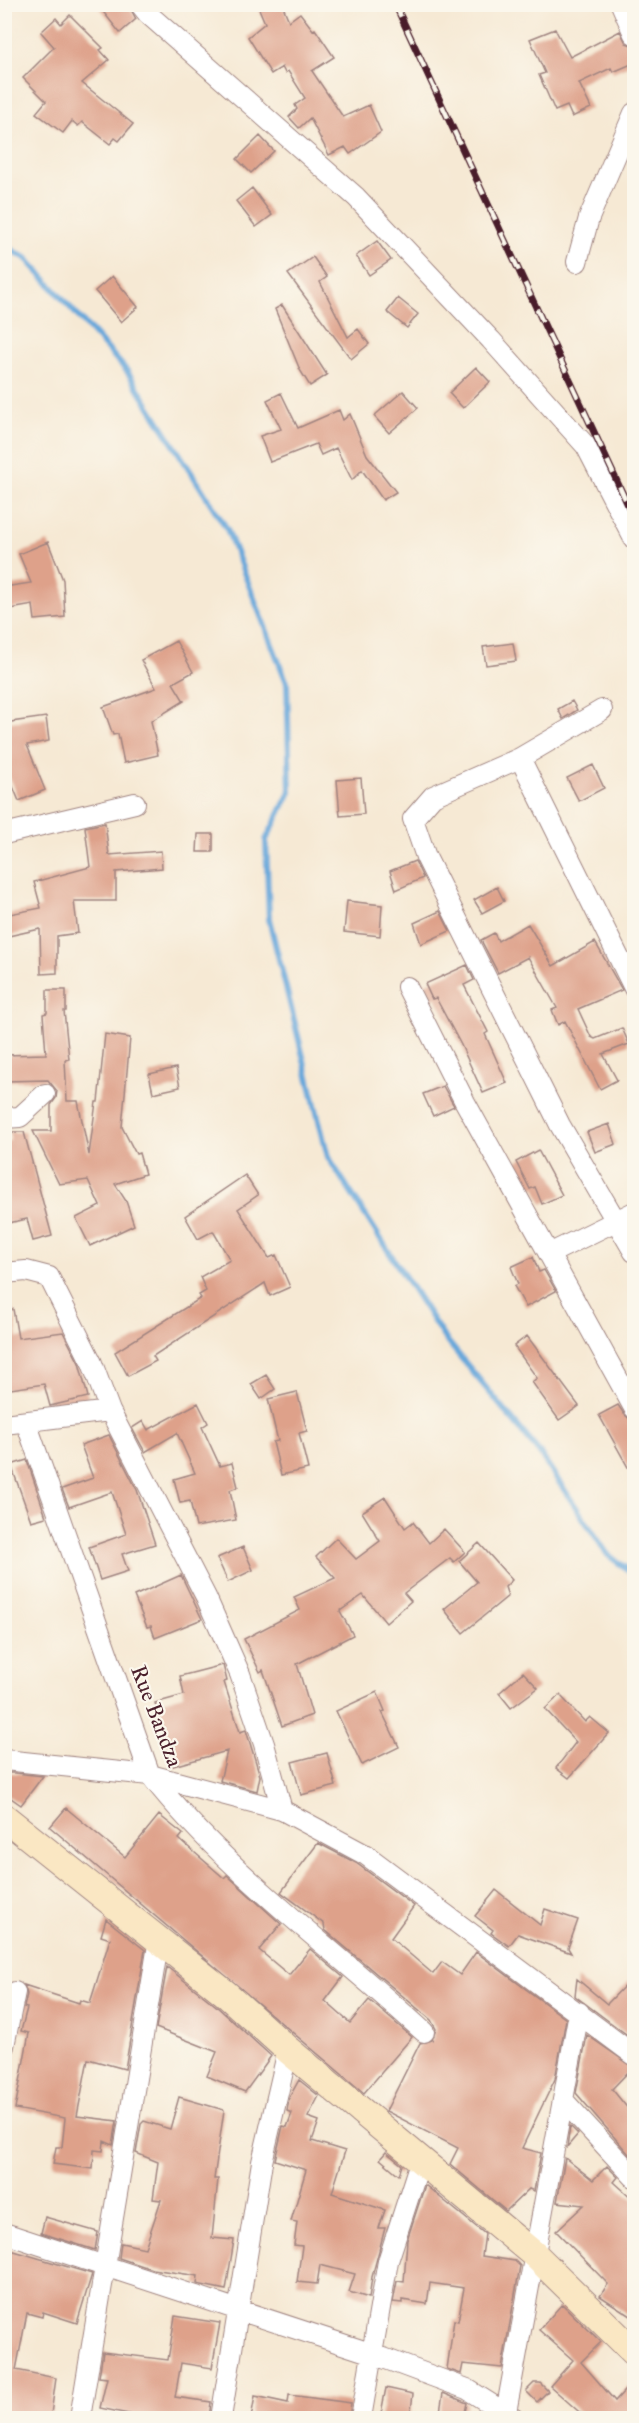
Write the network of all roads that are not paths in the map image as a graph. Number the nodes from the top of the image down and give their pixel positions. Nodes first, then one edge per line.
1 (621, 4) edge
2 (144, 8) edge
3 (634, 34) edge
4 (634, 113) edge
5 (577, 262) dead end
6 (634, 539) edge
7 (602, 710) dead end
8 (520, 758) junction
9 (135, 803) dead end
10 (4, 834) edge
11 (407, 987) dead end
12 (634, 988) edge
13 (45, 1094) dead end
14 (4, 1118) edge
15 (626, 1215) edge
16 (634, 1252) edge
17 (549, 1254) junction
18 (4, 1273) edge
19 (634, 1408) edge
20 (110, 1411) junction
21 (26, 1422) junction
22 (4, 1424) edge
23 (4, 1760) edge
24 (150, 1775) junction
25 (282, 1810) junction
26 (4, 1817) edge
27 (159, 1939) junction
28 (15, 1992) dead end
29 (579, 2012) junction
30 (424, 2032) dead end
31 (4, 2046) edge
32 (288, 2050) junction
33 (634, 2055) edge
34 (563, 2100) junction
35 (421, 2158) junction
36 (634, 2176) edge
37 (4, 2233) edge
38 (537, 2256) junction
39 (103, 2267) junction
40 (240, 2310) junction
41 (634, 2352) edge
42 (370, 2353) junction
43 (508, 2416) edge
44 (80, 2418) edge
45 (221, 2418) edge
46 (361, 2418) edge

1 - 3 street
2 - 6 street
4 - 5 street
7 - 8 street
8 - 12 street
8 - 15 street
9 - 10 street
11 - 17 street
13 - 14 street
15 - 16 street
15 - 17 street
17 - 19 street
18 - 20 street
20 - 21 street
20 - 25 street
21 - 22 street
21 - 24 street, Rue Bandza
23 - 24 street
24 - 25 street
24 - 30 street, Rue Bandza
25 - 29 street
26 - 27 street
27 - 32 street
27 - 39 street
28 - 31 street
29 - 33 street
29 - 34 street
32 - 35 street
32 - 40 street
34 - 36 street
34 - 38 street
35 - 38 street
35 - 42 street
37 - 39 street
38 - 41 street
38 - 43 street
39 - 40 street
39 - 44 street
40 - 42 street
40 - 45 street
42 - 43 street
42 - 46 street

